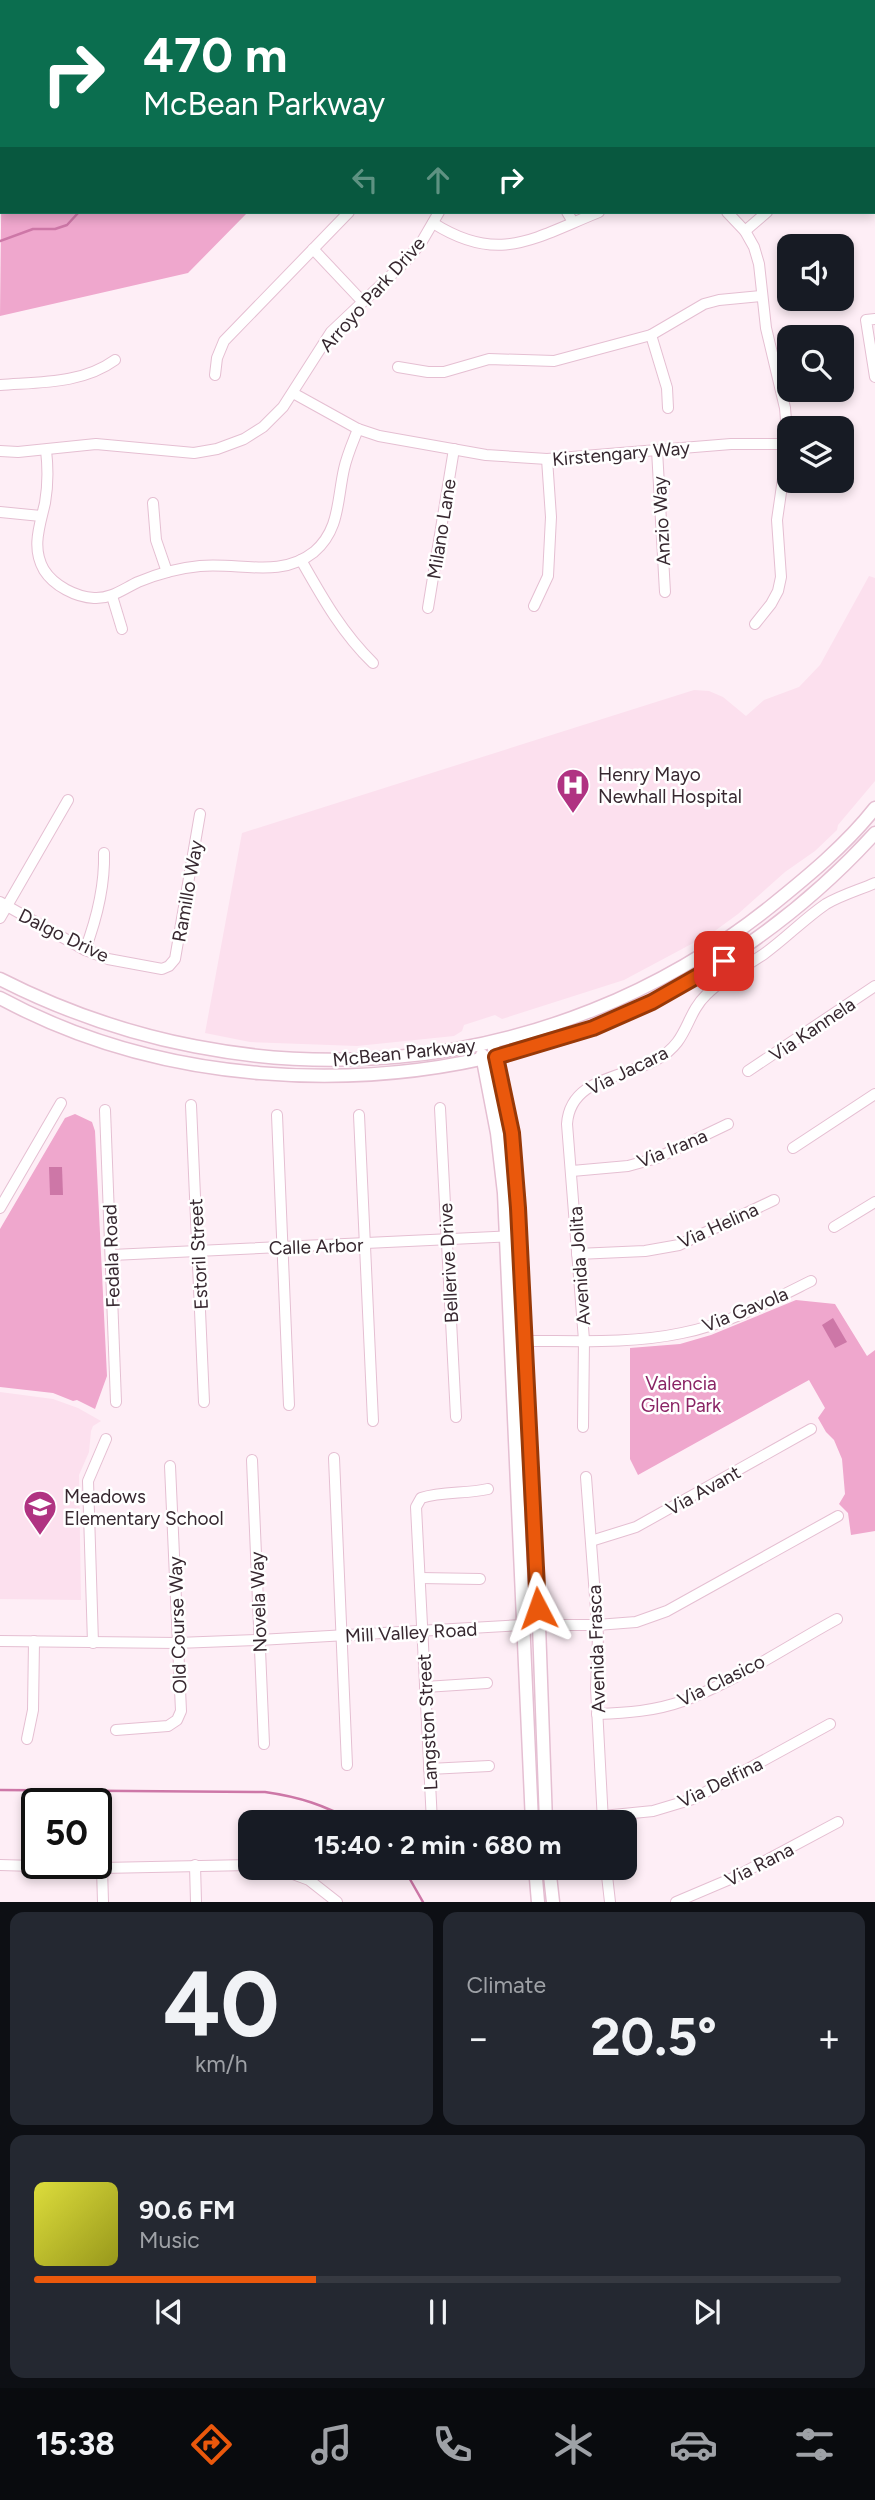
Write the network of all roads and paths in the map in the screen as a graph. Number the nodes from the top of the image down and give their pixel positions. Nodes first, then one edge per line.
1 (347, 214) edge
2 (438, 214) edge
3 (568, 214) edge
4 (593, 214) edge
5 (729, 214) edge
6 (765, 214) edge
7 (573, 222) junction
8 (433, 223) junction
9 (745, 231) junction
10 (313, 249) junction
11 (761, 296) junction
12 (362, 302) junction
13 (875, 319) edge
14 (651, 335) junction
15 (115, 360) dead end
16 (398, 367) dead end
17 (215, 375) dead end
18 (875, 377) edge
19 (0, 385) edge
20 (293, 393) junction
21 (668, 408) dead end
22 (786, 416) edge
23 (358, 429) junction
24 (777, 444) edge
25 (454, 449) junction
26 (46, 450) junction
27 (657, 450) junction
28 (0, 451) edge
29 (547, 459) junction
30 (781, 493) edge
31 (153, 503) dead end
32 (0, 512) edge
33 (41, 516) junction
34 (301, 560) junction
35 (167, 572) junction
36 (665, 592) dead end
37 (112, 596) junction
38 (534, 606) dead end
39 (428, 608) dead end
40 (755, 624) dead end
41 (122, 629) dead end
42 (373, 663) dead end
43 (68, 800) dead end
44 (875, 808) edge
45 (200, 814) dead end
46 (874, 835) edge
47 (104, 853) dead end
48 (875, 883) edge
49 (4, 904) edge
50 (0, 918) edge
51 (85, 950) junction
52 (169, 967) joint
53 (0, 979) edge
54 (875, 986) edge
55 (0, 998) edge
56 (486, 1043) junction
57 (263, 1058) junction
58 (490, 1058) junction
59 (239, 1071) junction
60 (747, 1071) dead end
61 (875, 1094) edge
62 (61, 1102) dead end
63 (191, 1105) dead end
64 (571, 1105) joint
65 (440, 1108) dead end
66 (105, 1110) dead end
67 (277, 1115) dead end
68 (359, 1115) dead end
69 (728, 1124) dead end
70 (793, 1147) dead end
71 (572, 1171) junction
72 (774, 1200) dead end
73 (875, 1202) edge
74 (0, 1208) edge
75 (834, 1227) dead end
76 (520, 1236) junction
77 (506, 1237) junction
78 (447, 1240) junction
79 (364, 1244) junction
80 (283, 1247) junction
81 (197, 1251) junction
82 (577, 1254) junction
83 (112, 1255) junction
84 (811, 1281) dead end
85 (584, 1340) junction
86 (510, 1341) junction
87 (524, 1341) junction
88 (116, 1402) dead end
89 (204, 1402) dead end
90 (289, 1405) dead end
91 (456, 1417) dead end
92 (373, 1421) dead end
93 (583, 1427) dead end
94 (811, 1429) dead end
95 (106, 1439) dead end
96 (334, 1458) dead end
97 (252, 1460) dead end
98 (170, 1466) dead end
99 (586, 1477) dead end
100 (488, 1489) dead end
101 (838, 1516) dead end
102 (591, 1541) junction
103 (420, 1578) junction
104 (480, 1579) dead end
105 (837, 1619) dead end
106 (523, 1625) junction
107 (539, 1625) junction
108 (597, 1625) junction
109 (423, 1633) junction
110 (341, 1636) junction
111 (260, 1640) junction
112 (0, 1641) edge
113 (34, 1641) junction
114 (93, 1643) junction
115 (177, 1643) junction
116 (487, 1683) dead end
117 (425, 1687) junction
118 (597, 1714) junction
119 (830, 1724) dead end
120 (116, 1730) dead end
121 (27, 1739) dead end
122 (264, 1744) dead end
123 (347, 1765) dead end
124 (489, 1766) dead end
125 (429, 1769) junction
126 (431, 1810) edge
127 (531, 1810) edge
128 (546, 1810) edge
129 (602, 1810) edge
130 (637, 1814) edge
131 (838, 1822) dead end
132 (0, 1865) edge
133 (238, 1865) edge
134 (21, 1866) edge
135 (195, 1866) junction
136 (112, 1868) edge
137 (102, 1879) edge
138 (309, 1880) edge
139 (536, 1880) edge
140 (550, 1880) edge
141 (607, 1880) edge
142 (103, 1902) edge
143 (196, 1902) edge
144 (337, 1902) edge
145 (538, 1902) edge
146 (553, 1902) edge
147 (610, 1902) edge
148 (676, 1902) edge

1 - 10 street
2 - 8 street, Arroyo Park Drive
3 - 7 street
4 - 7 street
5 - 9 street
6 - 9 street
7 - 8 street
8 - 12 street, Arroyo Park Drive
9 - 11 street
10 - 12 street
10 - 17 street
11 - 14 street
11 - 22 street
12 - 20 street, Arroyo Park Drive
13 - 18 street
14 - 16 street
14 - 21 street
15 - 19 street
20 - 23 street, Kirstengary Way
20 - 26 street, Arroyo Park Drive
23 - 25 street, Kirstengary Way
23 - 34 street
24 - 27 street, Kirstengary Way
25 - 29 street, Kirstengary Way
25 - 39 street, Milano Lane
26 - 28 street, Arroyo Park Drive
26 - 33 street
27 - 29 street, Kirstengary Way
27 - 36 street, Anzio Way
29 - 38 street
30 - 40 street
31 - 35 street
32 - 33 street
33 - 37 street
34 - 35 street
34 - 42 street
35 - 37 street
37 - 41 street
43 - 49 street
44 - 56 main road, McBean Parkway
45 - 52 street, Ramillo Way
46 - 58 main road, McBean Parkway
47 - 51 street
48 - 64 street, Via Jacara
49 - 50 street
49 - 51 street, Dalgo Drive
51 - 52 street, Dalgo Drive
53 - 57 main road, McBean Parkway
54 - 60 street, Via Kannela
55 - 59 main road, McBean Parkway
56 - 57 main road, McBean Parkway
56 - 58 main road
57 - 59 main road
58 - 59 main road, McBean Parkway
58 - 76 main road
58 - 77 main road
61 - 70 street
62 - 74 street
63 - 81 street, Estoril Street
64 - 71 street, Avenida Jolita
65 - 78 street, Bellerive Drive
66 - 83 street, Fedala Road
67 - 80 street
68 - 79 street
69 - 71 street, Via Irana
71 - 82 street, Avenida Jolita
72 - 82 street, Via Helina
73 - 75 street
76 - 77 street, Calle Arbor
76 - 87 main road
77 - 78 street, Calle Arbor
77 - 86 main road
78 - 79 street, Calle Arbor
78 - 91 street, Bellerive Drive
79 - 80 street, Calle Arbor
79 - 92 street
80 - 81 street, Calle Arbor
80 - 90 street
81 - 83 street, Calle Arbor
81 - 89 street, Estoril Street
82 - 85 street, Avenida Jolita
83 - 88 street, Fedala Road
84 - 85 street, Via Gavola
85 - 87 street, Via Gavola
85 - 93 street, Avenida Jolita
86 - 87 street, Via Gavola
86 - 106 main road
87 - 107 main road
94 - 102 street, Via Avant
95 - 114 street
96 - 110 street
97 - 111 street, Novela Way
98 - 115 street, Old Course Way
99 - 102 street, Avenida Frasca
100 - 103 street, Langston Street
101 - 108 street, Mill Valley Road
102 - 108 street, Avenida Frasca
103 - 104 street
103 - 109 street, Langston Street
105 - 118 street, Via Clasico
106 - 107 street, Mill Valley Road
106 - 109 street, Mill Valley Road
106 - 127 main road
107 - 108 street, Mill Valley Road
107 - 128 main road
108 - 118 street, Avenida Frasca
109 - 110 street, Mill Valley Road
109 - 117 street, Langston Street
110 - 111 street, Mill Valley Road
110 - 123 street
111 - 115 street, Mill Valley Road
111 - 122 street, Novela Way
112 - 113 street, Mill Valley Road
113 - 114 street, Mill Valley Road
113 - 121 street
114 - 115 street, Mill Valley Road
115 - 120 street, Old Course Way
116 - 117 street
117 - 125 street, Langston Street
118 - 129 street, Avenida Frasca
119 - 130 street, Via Delfina
124 - 125 street
125 - 126 street, Langston Street
131 - 148 street, Via Rana
132 - 134 street
133 - 135 street
135 - 136 street
135 - 143 street
137 - 142 street
138 - 144 street
139 - 145 main road
140 - 146 main road
141 - 147 street

